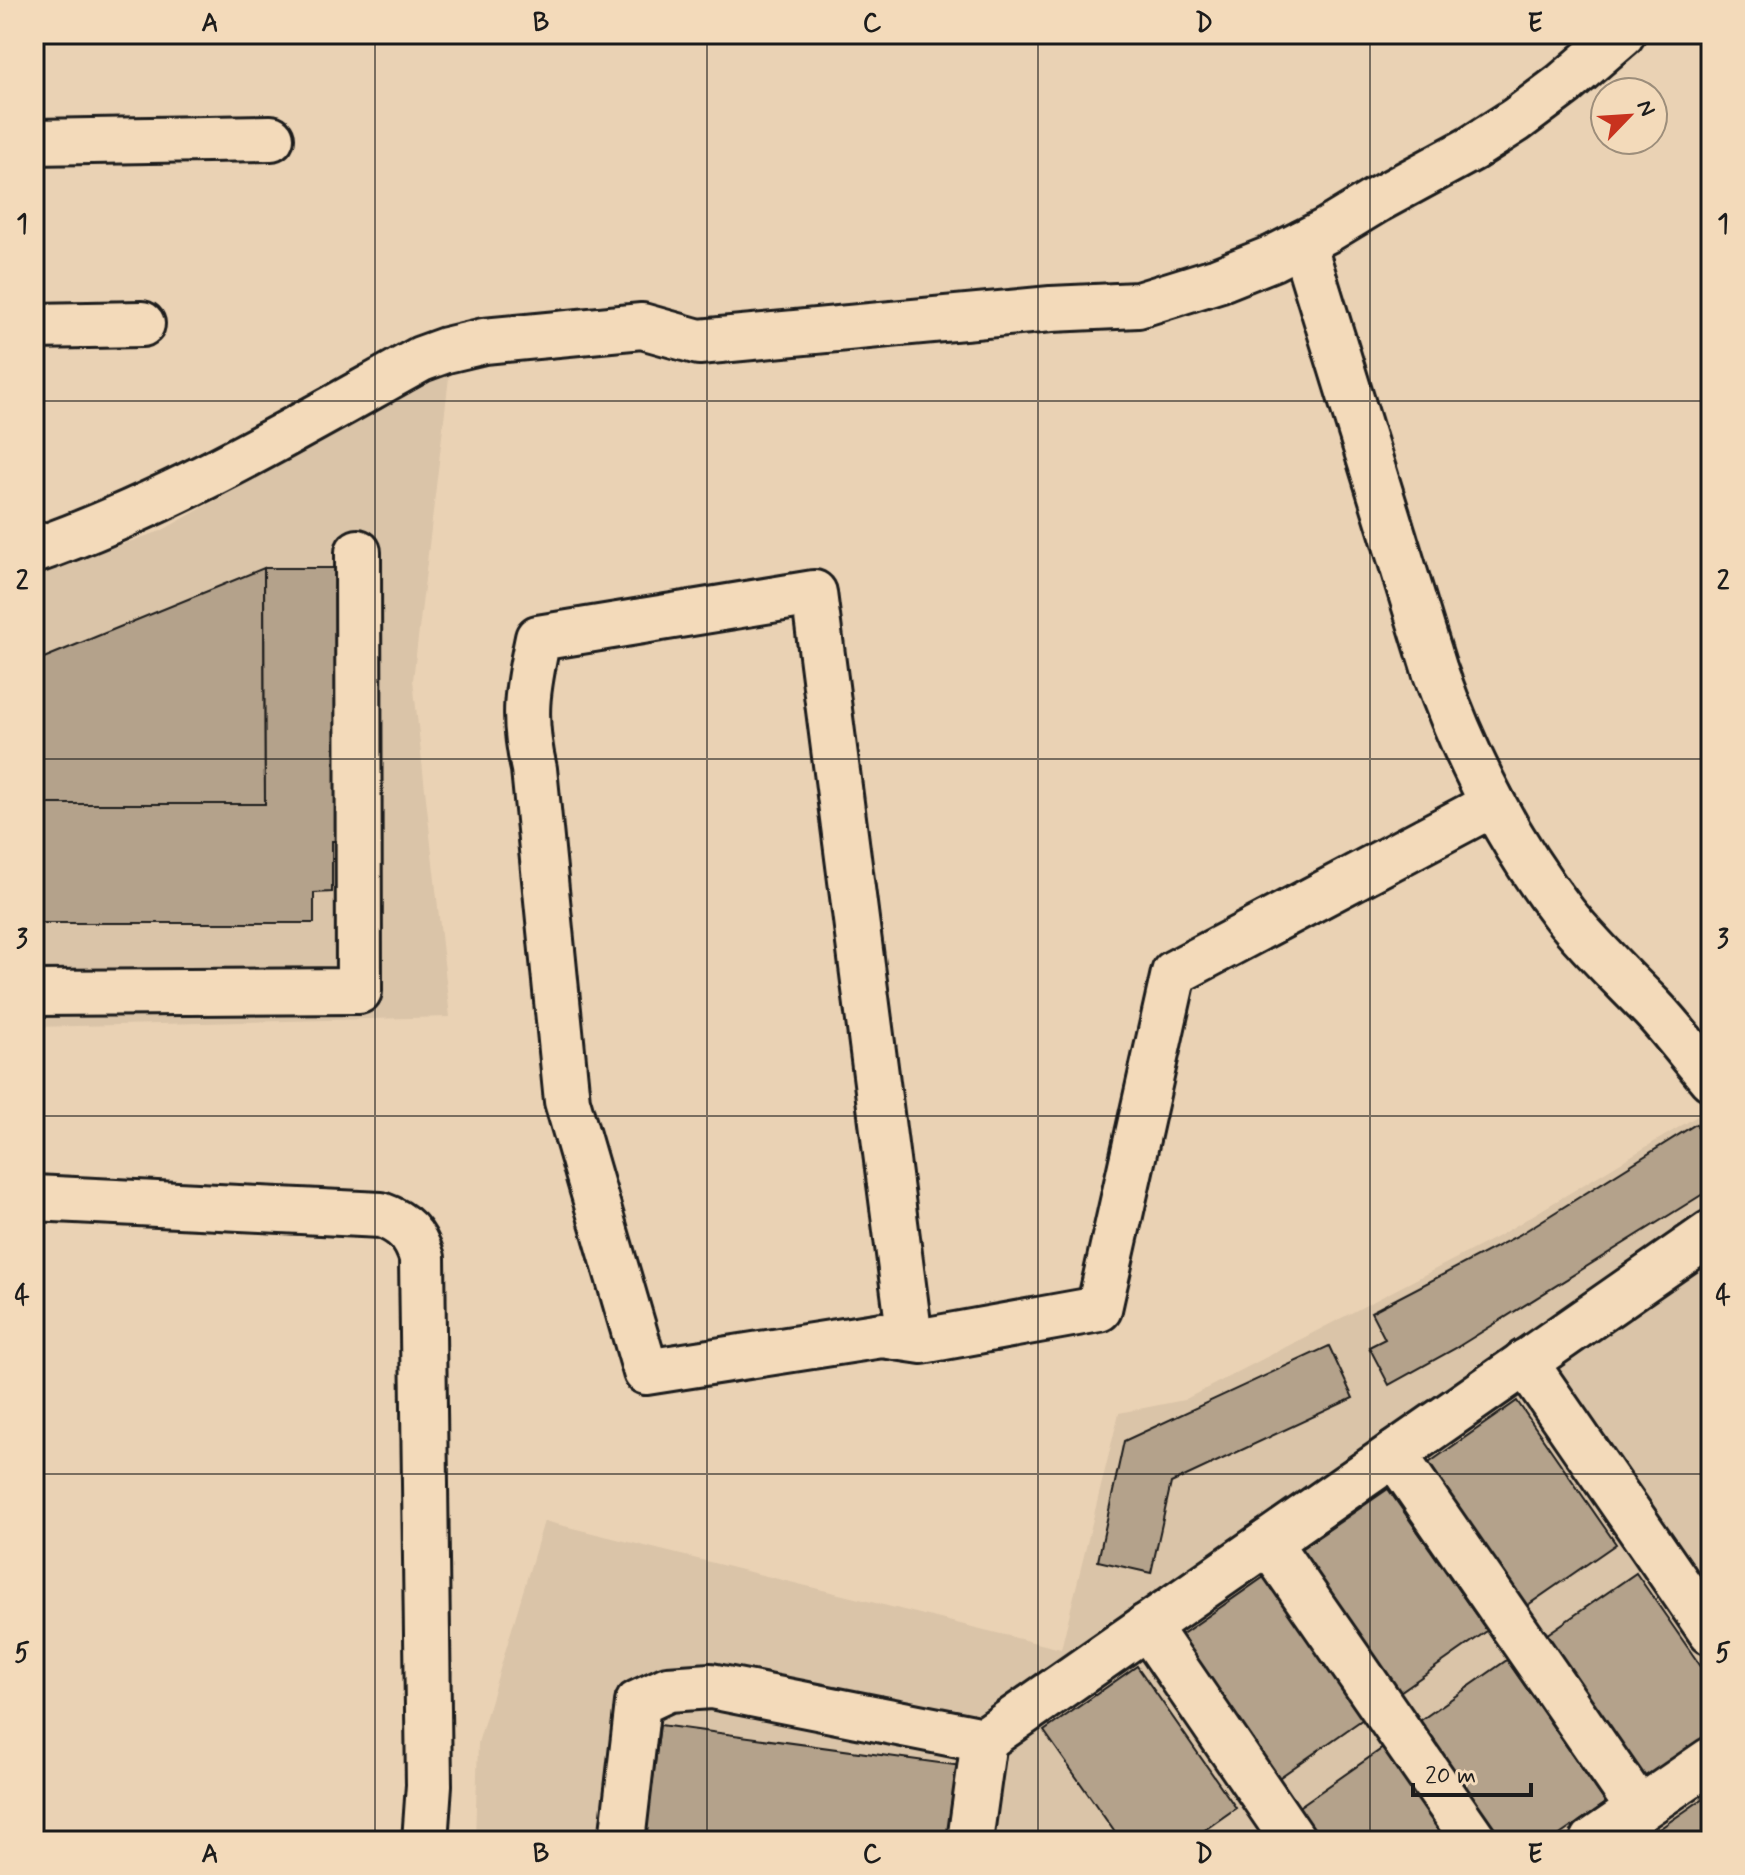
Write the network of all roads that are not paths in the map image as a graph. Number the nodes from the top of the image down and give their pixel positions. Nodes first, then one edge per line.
1 (1622, 34) edge
2 (271, 138) dead end
3 (34, 142) edge
4 (1303, 243) junction
5 (142, 324) dead end
6 (34, 326) edge
7 (34, 551) edge
8 (358, 552) dead end
9 (1493, 804) junction
10 (34, 993) edge
11 (1711, 1078) edge
12 (34, 1198) edge
13 (1711, 1233) edge
14 (910, 1339) junction
15 (1525, 1362) junction
16 (1394, 1454) junction
17 (1268, 1542) junction
18 (1147, 1626) junction
19 (1711, 1632) edge
20 (984, 1740) junction
21 (1711, 1760) edge
22 (1639, 1809) junction
23 (425, 1841) edge
24 (622, 1841) edge
25 (970, 1841) edge
26 (1294, 1841) edge
27 (1475, 1841) edge
28 (1593, 1841) edge

1 - 4 street
2 - 3 street
4 - 7 street
4 - 9 street
5 - 6 street
8 - 10 street
9 - 11 street
9 - 14 street
12 - 23 street
13 - 15 street
14 - 14 street
15 - 16 street
15 - 19 street
16 - 17 street
16 - 22 street
17 - 18 street
17 - 27 street
18 - 20 street
18 - 26 street
20 - 24 street
20 - 25 street
21 - 22 street
22 - 28 street

